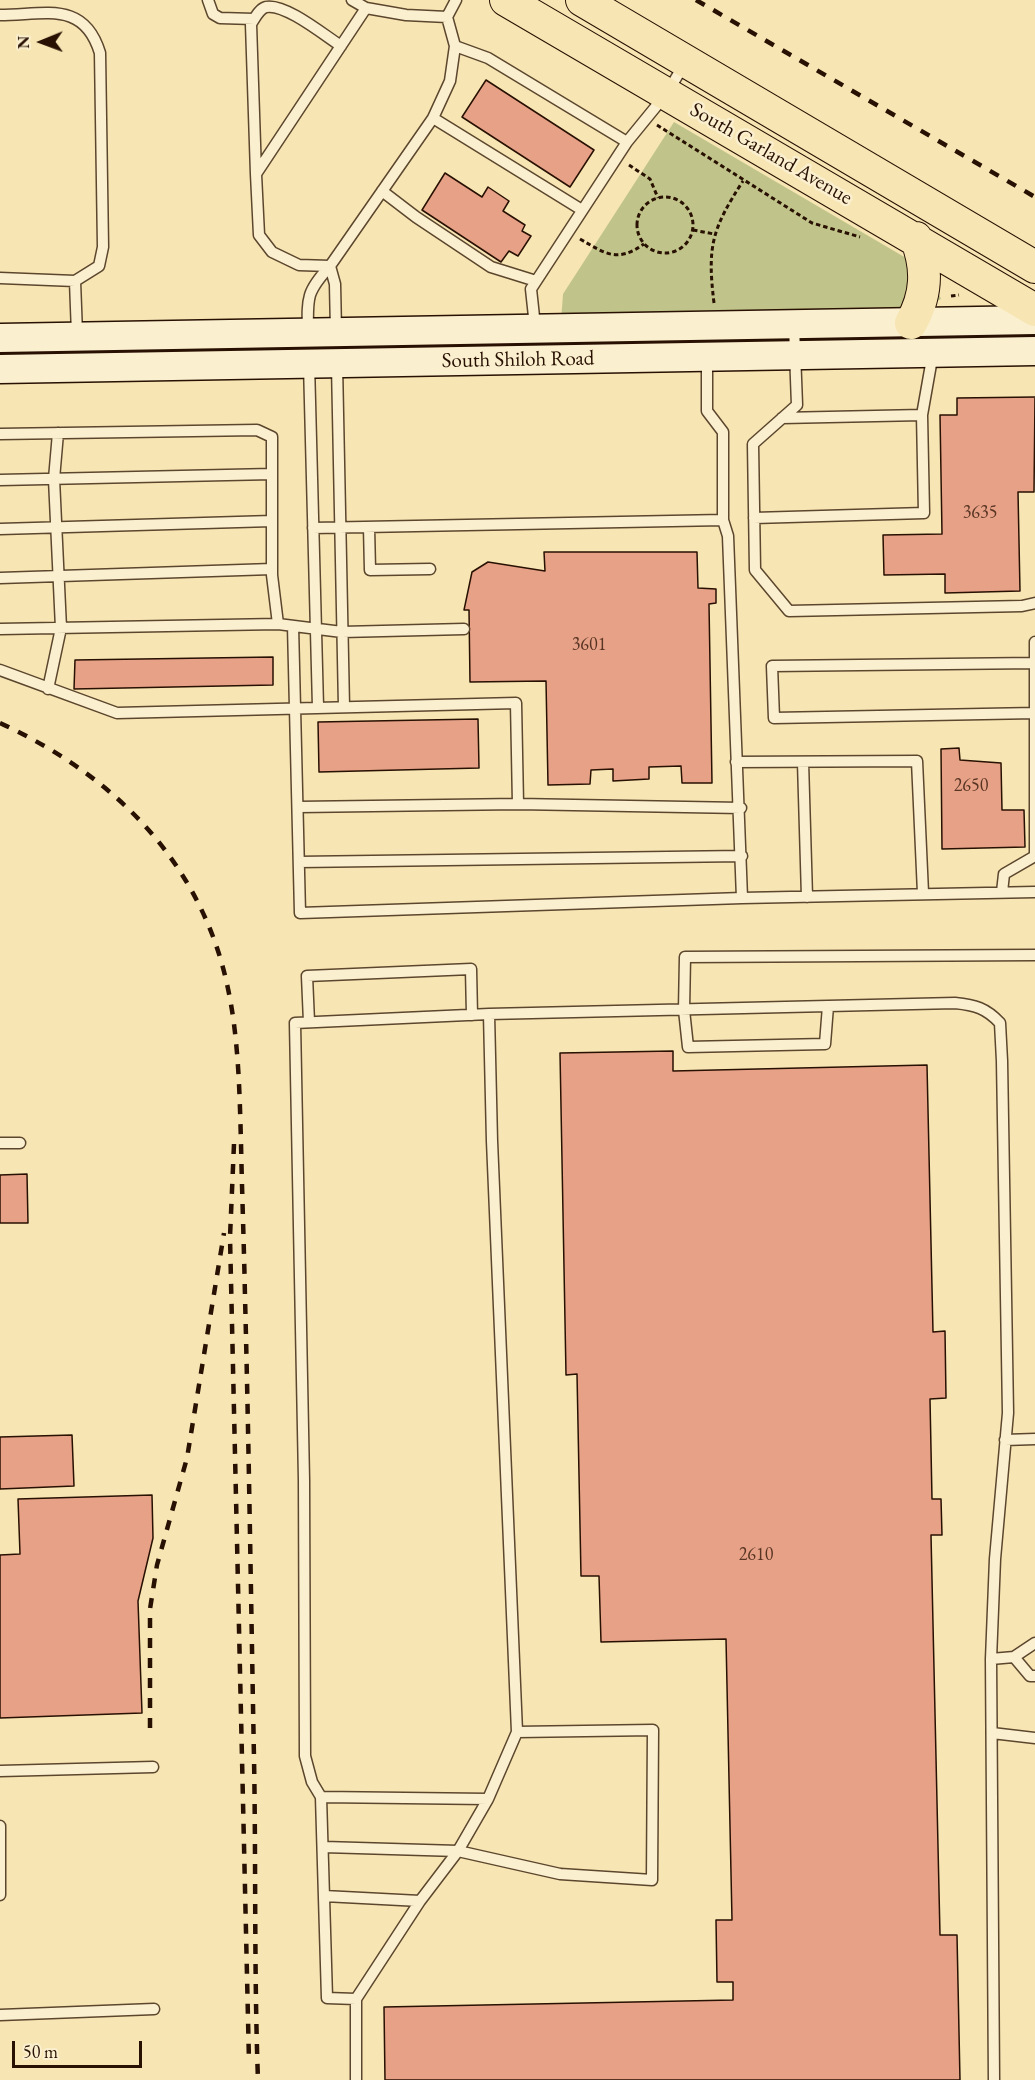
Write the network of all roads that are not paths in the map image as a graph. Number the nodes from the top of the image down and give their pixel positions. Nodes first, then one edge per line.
1 (208, 0) edge
2 (352, 0) edge
3 (456, 0) edge
4 (506, 0) edge
5 (582, 0) edge
6 (366, 8) junction
7 (0, 15) edge
8 (447, 17) junction
9 (254, 19) junction
10 (341, 46) junction
11 (455, 46) junction
12 (686, 61) junction
13 (667, 93) junction
14 (433, 118) junction
15 (627, 142) junction
16 (256, 174) junction
17 (382, 191) junction
18 (582, 210) junction
19 (916, 238) junction
20 (330, 266) junction
21 (1035, 267) edge
22 (0, 278) edge
23 (75, 281) junction
24 (536, 281) junction
25 (1035, 309) edge
26 (1035, 320) edge
27 (911, 323) junction
28 (794, 325) junction
29 (536, 330) junction
30 (308, 333) junction
31 (337, 333) junction
32 (78, 337) junction
33 (0, 338) edge
34 (1035, 351) edge
35 (933, 353) junction
36 (796, 356) junction
37 (707, 357) junction
38 (323, 363) junction
39 (0, 369) edge
40 (922, 415) junction
41 (782, 418) junction
42 (57, 433) junction
43 (0, 434) edge
44 (272, 474) junction
45 (54, 479) junction
46 (0, 480) edge
47 (754, 518) junction
48 (723, 520) junction
49 (272, 521) junction
50 (57, 527) junction
51 (369, 527) junction
52 (313, 528) junction
53 (340, 528) junction
54 (0, 529) edge
55 (272, 569) junction
56 (430, 569) dead end
57 (58, 576) junction
58 (0, 578) edge
59 (1035, 603) edge
60 (278, 624) junction
61 (293, 626) junction
62 (61, 628) junction
63 (0, 629) edge
64 (464, 629) dead end
65 (316, 630) junction
66 (342, 632) junction
67 (1035, 642) edge
68 (1035, 663) edge
69 (0, 670) edge
70 (48, 689) junction
71 (318, 707) junction
72 (344, 707) junction
73 (294, 708) junction
74 (1035, 713) edge
75 (736, 762) junction
76 (803, 762) junction
77 (518, 804) junction
78 (298, 807) junction
79 (741, 808) junction
80 (742, 856) junction
81 (299, 862) junction
82 (1002, 892) junction
83 (1035, 892) edge
84 (924, 893) junction
85 (807, 897) junction
86 (742, 898) junction
87 (1035, 955) edge
88 (828, 1006) junction
89 (684, 1010) junction
90 (489, 1014) junction
91 (472, 1015) junction
92 (309, 1022) junction
93 (0, 1143) edge
94 (20, 1143) dead end
95 (1035, 1439) edge
96 (1005, 1440) junction
97 (1035, 1642) edge
98 (1014, 1657) junction
99 (991, 1659) junction
100 (1035, 1676) edge
101 (517, 1732) junction
102 (992, 1733) junction
103 (1035, 1738) edge
104 (153, 1767) dead end
105 (0, 1771) edge
106 (321, 1797) junction
107 (488, 1798) junction
108 (0, 1826) edge
109 (324, 1847) junction
110 (458, 1851) junction
111 (0, 1895) edge
112 (324, 1896) junction
113 (420, 1901) junction
114 (356, 1999) junction
115 (154, 2009) dead end
116 (0, 2015) edge
117 (356, 2080) edge
118 (994, 2080) edge

1 - 9 lane
2 - 6 lane
3 - 8 lane
4 - 13 main road, South Garland Avenue
5 - 12 main road, South Garland Avenue
6 - 8 lane
6 - 10 lane
7 - 23 lane
8 - 11 lane
9 - 10 lane
9 - 16 lane
10 - 16 lane
11 - 14 lane
11 - 15 lane
12 - 13 lane
12 - 21 main road, South Garland Avenue
13 - 15 lane
13 - 19 main road, South Garland Avenue
14 - 17 lane
14 - 18 lane
15 - 18 lane
16 - 20 lane
17 - 20 lane
17 - 24 lane
18 - 24 lane
19 - 25 main road, South Garland Avenue
19 - 27 main road
20 - 30 lane
20 - 31 lane
22 - 23 lane
23 - 32 lane
24 - 29 lane
26 - 27 main road, South Shiloh Road
27 - 28 main road, South Shiloh Road
28 - 29 main road, South Shiloh Road
28 - 36 lane
29 - 31 main road, South Shiloh Road
30 - 31 main road, South Shiloh Road
30 - 32 main road, South Shiloh Road
30 - 38 main road
31 - 38 main road
32 - 33 main road, South Shiloh Road
34 - 35 main road, South Shiloh Road
35 - 36 main road, South Shiloh Road
35 - 40 lane
36 - 37 main road, South Shiloh Road
36 - 41 lane
37 - 38 main road, South Shiloh Road
37 - 48 lane
38 - 39 main road, South Shiloh Road
38 - 52 lane
38 - 53 lane
40 - 41 lane
40 - 47 lane
41 - 47 lane
42 - 43 lane
42 - 44 lane
42 - 45 lane
44 - 45 lane
44 - 49 lane
45 - 46 lane
45 - 50 lane
47 - 59 lane
48 - 51 lane
48 - 75 lane
49 - 50 lane
49 - 55 lane
50 - 54 lane
50 - 57 lane
51 - 53 lane
51 - 56 lane
52 - 53 lane
52 - 65 lane
53 - 66 lane
55 - 57 lane
55 - 60 lane
57 - 58 lane
57 - 62 lane
60 - 61 lane
60 - 62 lane
61 - 65 lane
61 - 73 lane
62 - 63 lane
62 - 70 lane
64 - 66 lane
65 - 66 lane
65 - 71 lane
66 - 72 lane
67 - 68 lane
68 - 74 lane
68 - 74 lane
69 - 70 lane
70 - 73 lane
71 - 72 lane
71 - 73 lane
72 - 77 lane
73 - 78 lane
74 - 82 lane
75 - 76 lane
75 - 79 lane
76 - 84 lane
76 - 85 lane
77 - 78 lane
77 - 79 lane
78 - 81 lane
79 - 80 lane
80 - 81 lane
80 - 86 lane
81 - 86 lane
82 - 83 lane
82 - 84 lane
84 - 85 lane
85 - 86 lane
87 - 89 lane
88 - 89 lane
88 - 89 lane
88 - 96 lane
89 - 90 lane
90 - 91 lane
90 - 101 lane
91 - 92 lane
91 - 92 lane
92 - 106 lane
93 - 94 lane
95 - 96 lane
96 - 99 lane
97 - 98 lane
98 - 99 lane
98 - 100 lane
99 - 102 lane
101 - 107 lane
101 - 110 lane
102 - 103 lane
102 - 118 lane
104 - 105 lane
106 - 107 lane
106 - 109 lane
107 - 110 lane
108 - 111 lane
109 - 110 lane
109 - 112 lane
110 - 113 lane
112 - 113 lane
112 - 114 lane
113 - 114 lane
114 - 117 lane
115 - 116 lane

